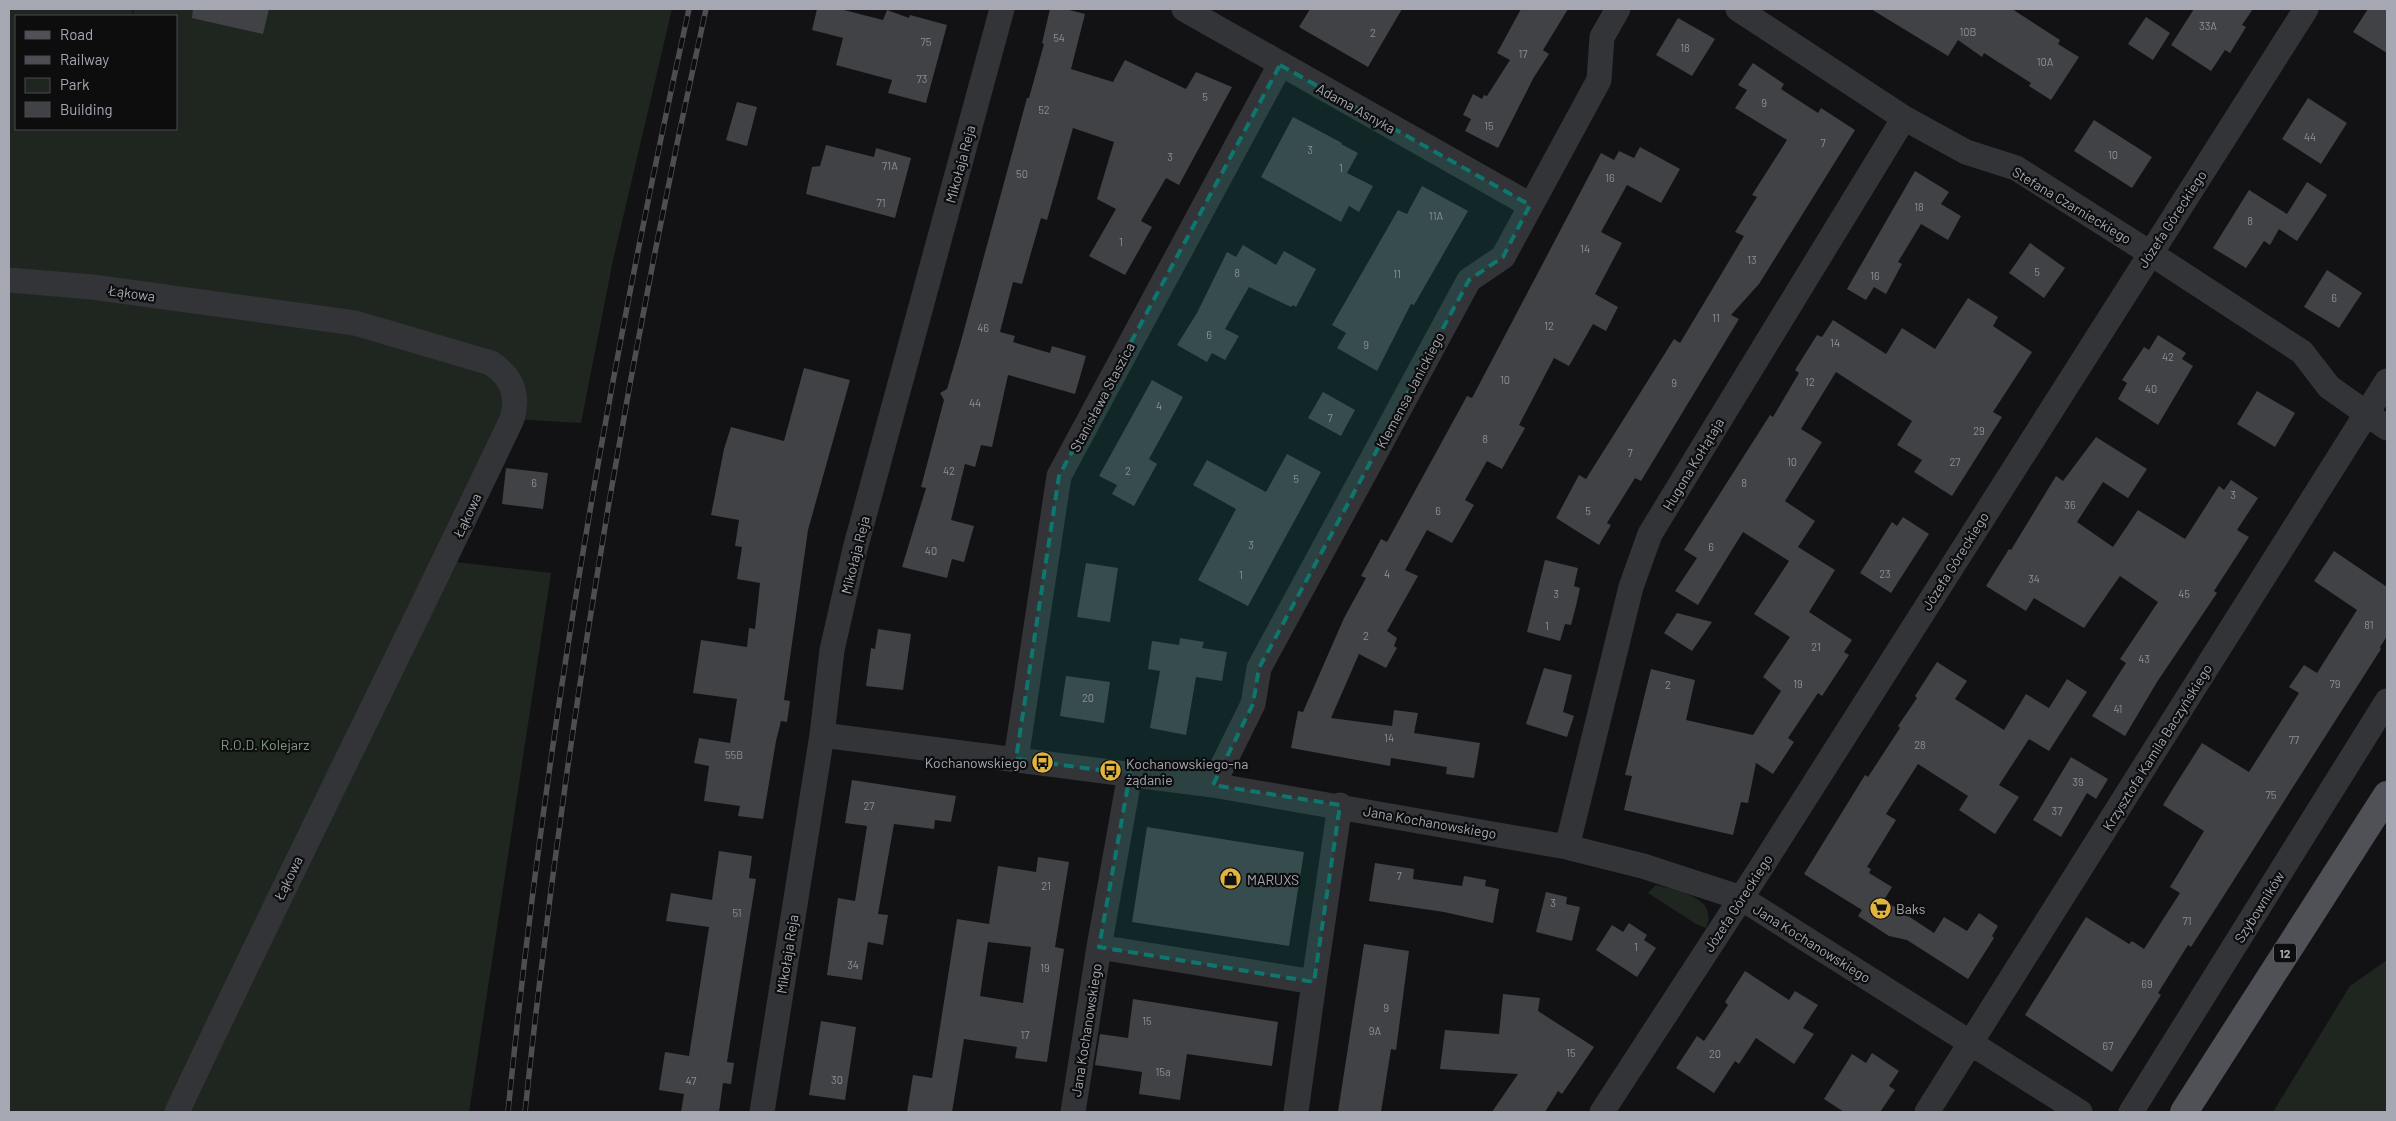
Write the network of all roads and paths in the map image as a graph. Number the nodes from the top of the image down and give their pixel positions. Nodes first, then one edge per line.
1 (1002, 9) edge
2 (1184, 9) edge
3 (1618, 9) edge
4 (1738, 9) edge
5 (2306, 9) edge
6 (1280, 65) junction
7 (1904, 118) junction
8 (1530, 205) junction
9 (2150, 253) junction
10 (9, 280) edge
11 (2387, 380) edge
12 (2366, 414) junction
13 (2387, 428) edge
14 (2387, 701) edge
15 (822, 735) junction
16 (1016, 759) junction
17 (1130, 774) junction
18 (1213, 784) junction
19 (2387, 794) edge
20 (1340, 805) junction
21 (1567, 847) junction
22 (1741, 898) junction
23 (1099, 947) junction
24 (1314, 982) junction
25 (1971, 1043) junction
26 (177, 1112) edge
27 (762, 1112) edge
28 (1073, 1112) edge
29 (1296, 1112) edge
30 (1602, 1112) edge
31 (1927, 1112) edge
32 (2080, 1112) edge
33 (2131, 1112) edge
34 (2184, 1112) edge

1 - 15 street, Mikołaja Reja
2 - 6 street, Adama Asnyka
3 - 8 street, Klemensa Janickiego
4 - 7 street, Stefana Czarnieckiego
5 - 9 street, Józefa Góreckiego
6 - 8 street, Adama Asnyka
6 - 16 street, Stanisława Staszica
7 - 9 street, Stefana Czarnieckiego
7 - 21 street, Hugona Kołłątaja
8 - 18 street, Klemensa Janickiego
9 - 12 street, Stefana Czarnieckiego
9 - 22 street, Józefa Góreckiego
10 - 26 street, Łąkowa
11 - 12 street, Krzysztofa Kamila Baczyńskiego
12 - 13 street, Stefana Czarnieckiego
12 - 25 street, Krzysztofa Kamila Baczyńskiego
14 - 33 street, Szybowników
15 - 16 street, Jana Kochanowskiego
15 - 27 street, Mikołaja Reja
16 - 17 street, Jana Kochanowskiego
17 - 18 street, Jana Kochanowskiego
17 - 23 street, Jana Kochanowskiego
18 - 20 street, Jana Kochanowskiego
19 - 34 main road, 12
20 - 21 street, Jana Kochanowskiego
20 - 24 street
21 - 22 street, Jana Kochanowskiego
22 - 25 street, Jana Kochanowskiego
22 - 30 street, Józefa Góreckiego
23 - 24 street, Jana Kochanowskiego
23 - 28 street, Jana Kochanowskiego
24 - 29 street
25 - 31 street, Krzysztofa Kamila Baczyńskiego
25 - 32 street, Jana Kochanowskiego

